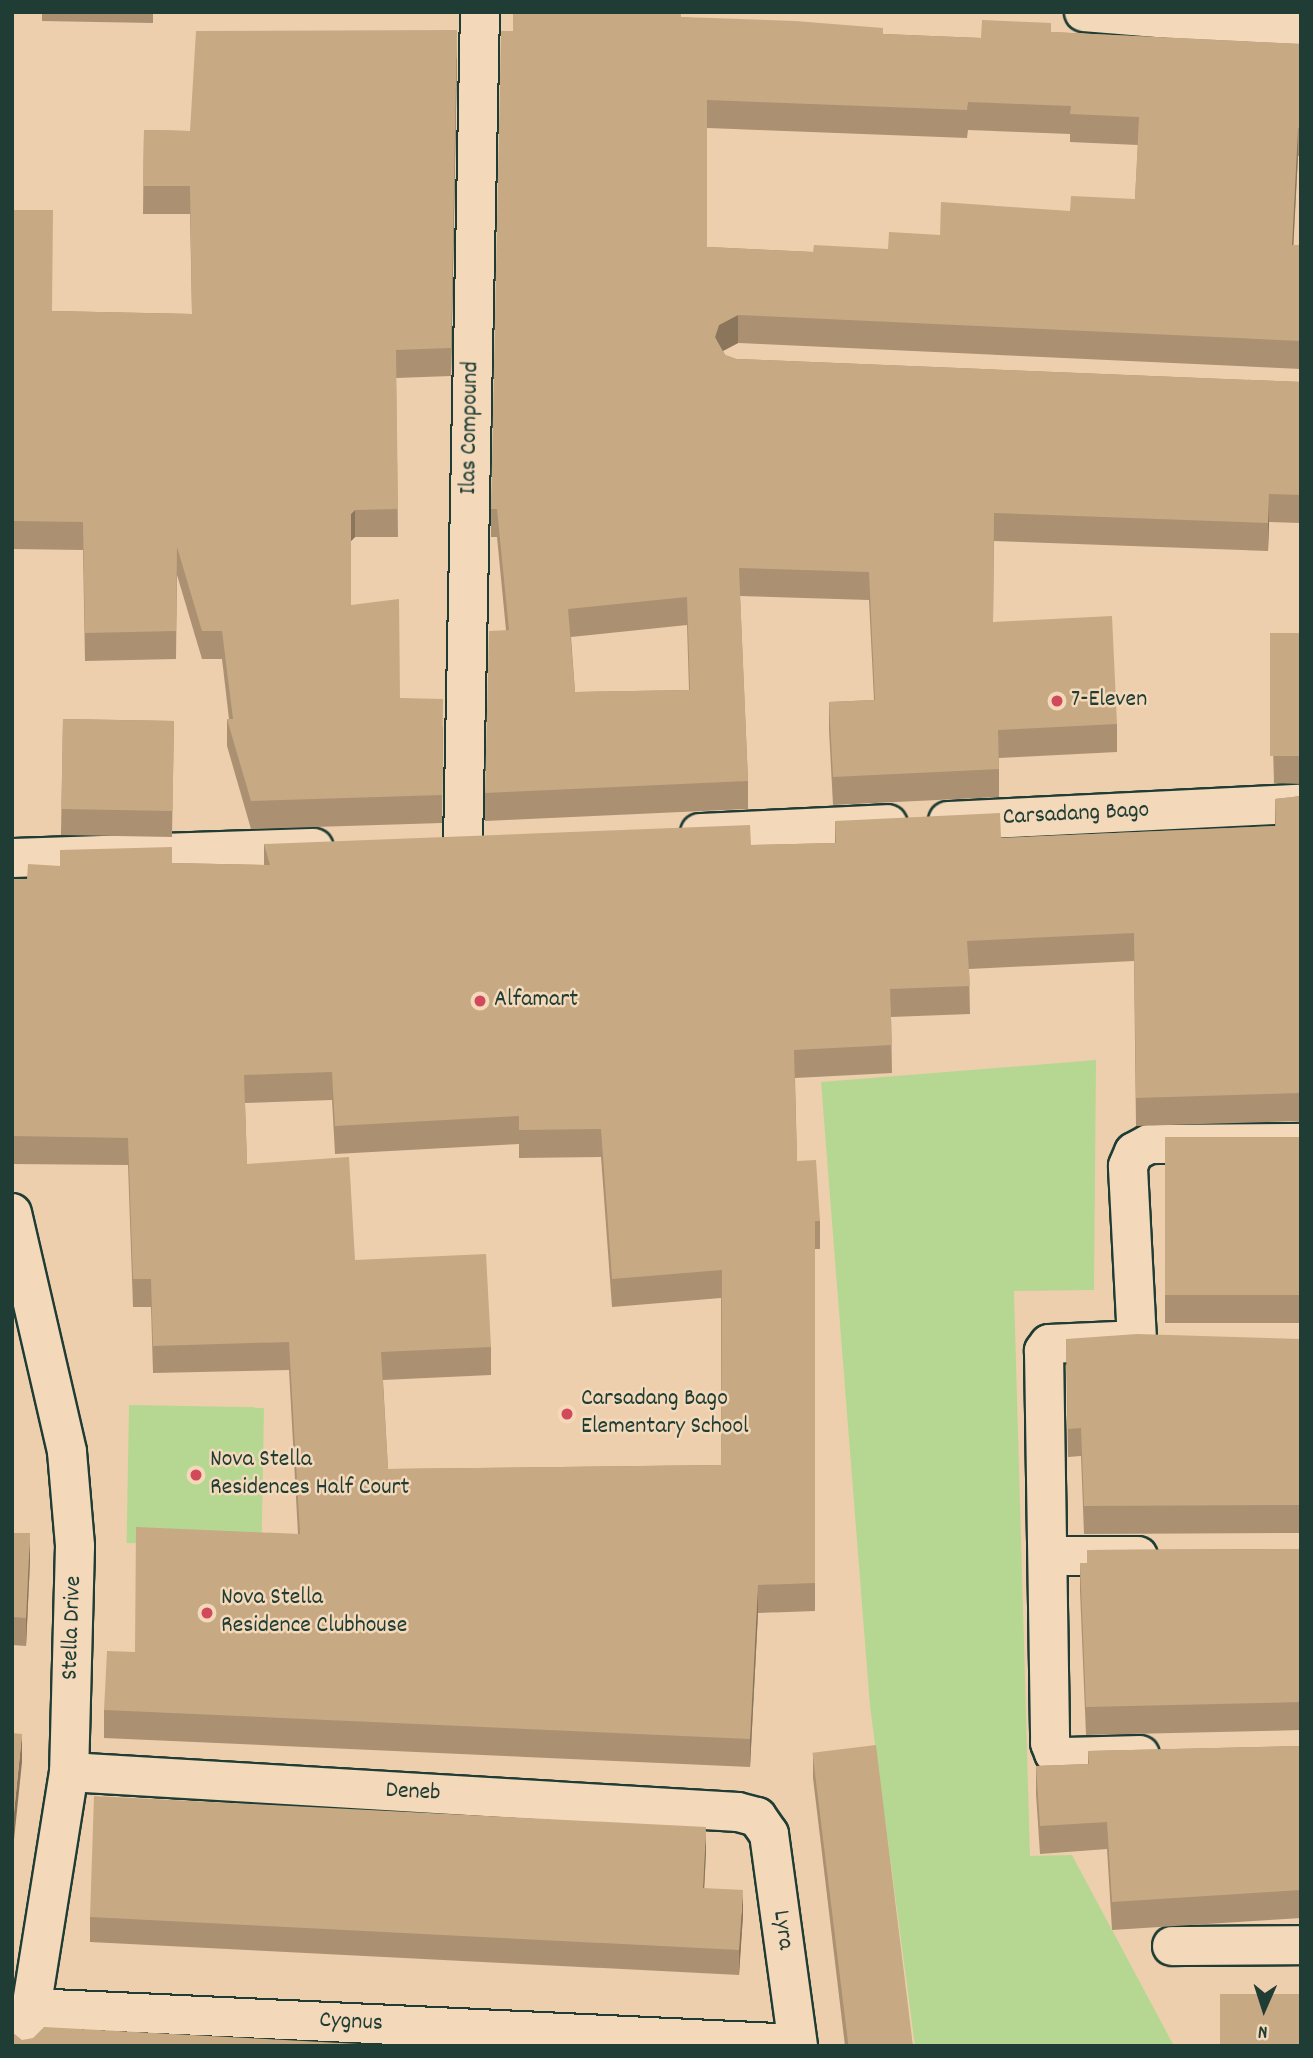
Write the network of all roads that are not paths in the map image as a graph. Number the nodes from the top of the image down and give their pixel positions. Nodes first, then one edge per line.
1 (480, 12) edge
2 (1084, 12) edge
3 (1301, 30) edge
4 (1301, 804) edge
5 (661, 835) edge
6 (422, 844) edge
7 (354, 847) edge
8 (12, 858) edge
9 (1301, 1143) edge
10 (12, 1213) edge
11 (1137, 1340) junction
12 (1178, 1341) edge
13 (1049, 1556) junction
14 (1175, 1556) edge
15 (1177, 1755) edge
16 (69, 1772) junction
17 (757, 1817) joint
18 (1301, 1945) edge
19 (1172, 1946) dead end
20 (31, 2008) junction
21 (797, 2045) edge
22 (25, 2046) edge

1 - 6 street, Ilas Compound
2 - 3 street
4 - 5 street, Carsadang Bago
7 - 8 street
9 - 11 street
10 - 16 street, Stella Drive
11 - 12 street
11 - 13 street
13 - 14 street
13 - 15 street
16 - 17 street, Deneb
16 - 20 street, Stella Drive
17 - 21 street, Lyra
18 - 19 street
20 - 21 street, Cygnus
20 - 22 street, Stella Drive

